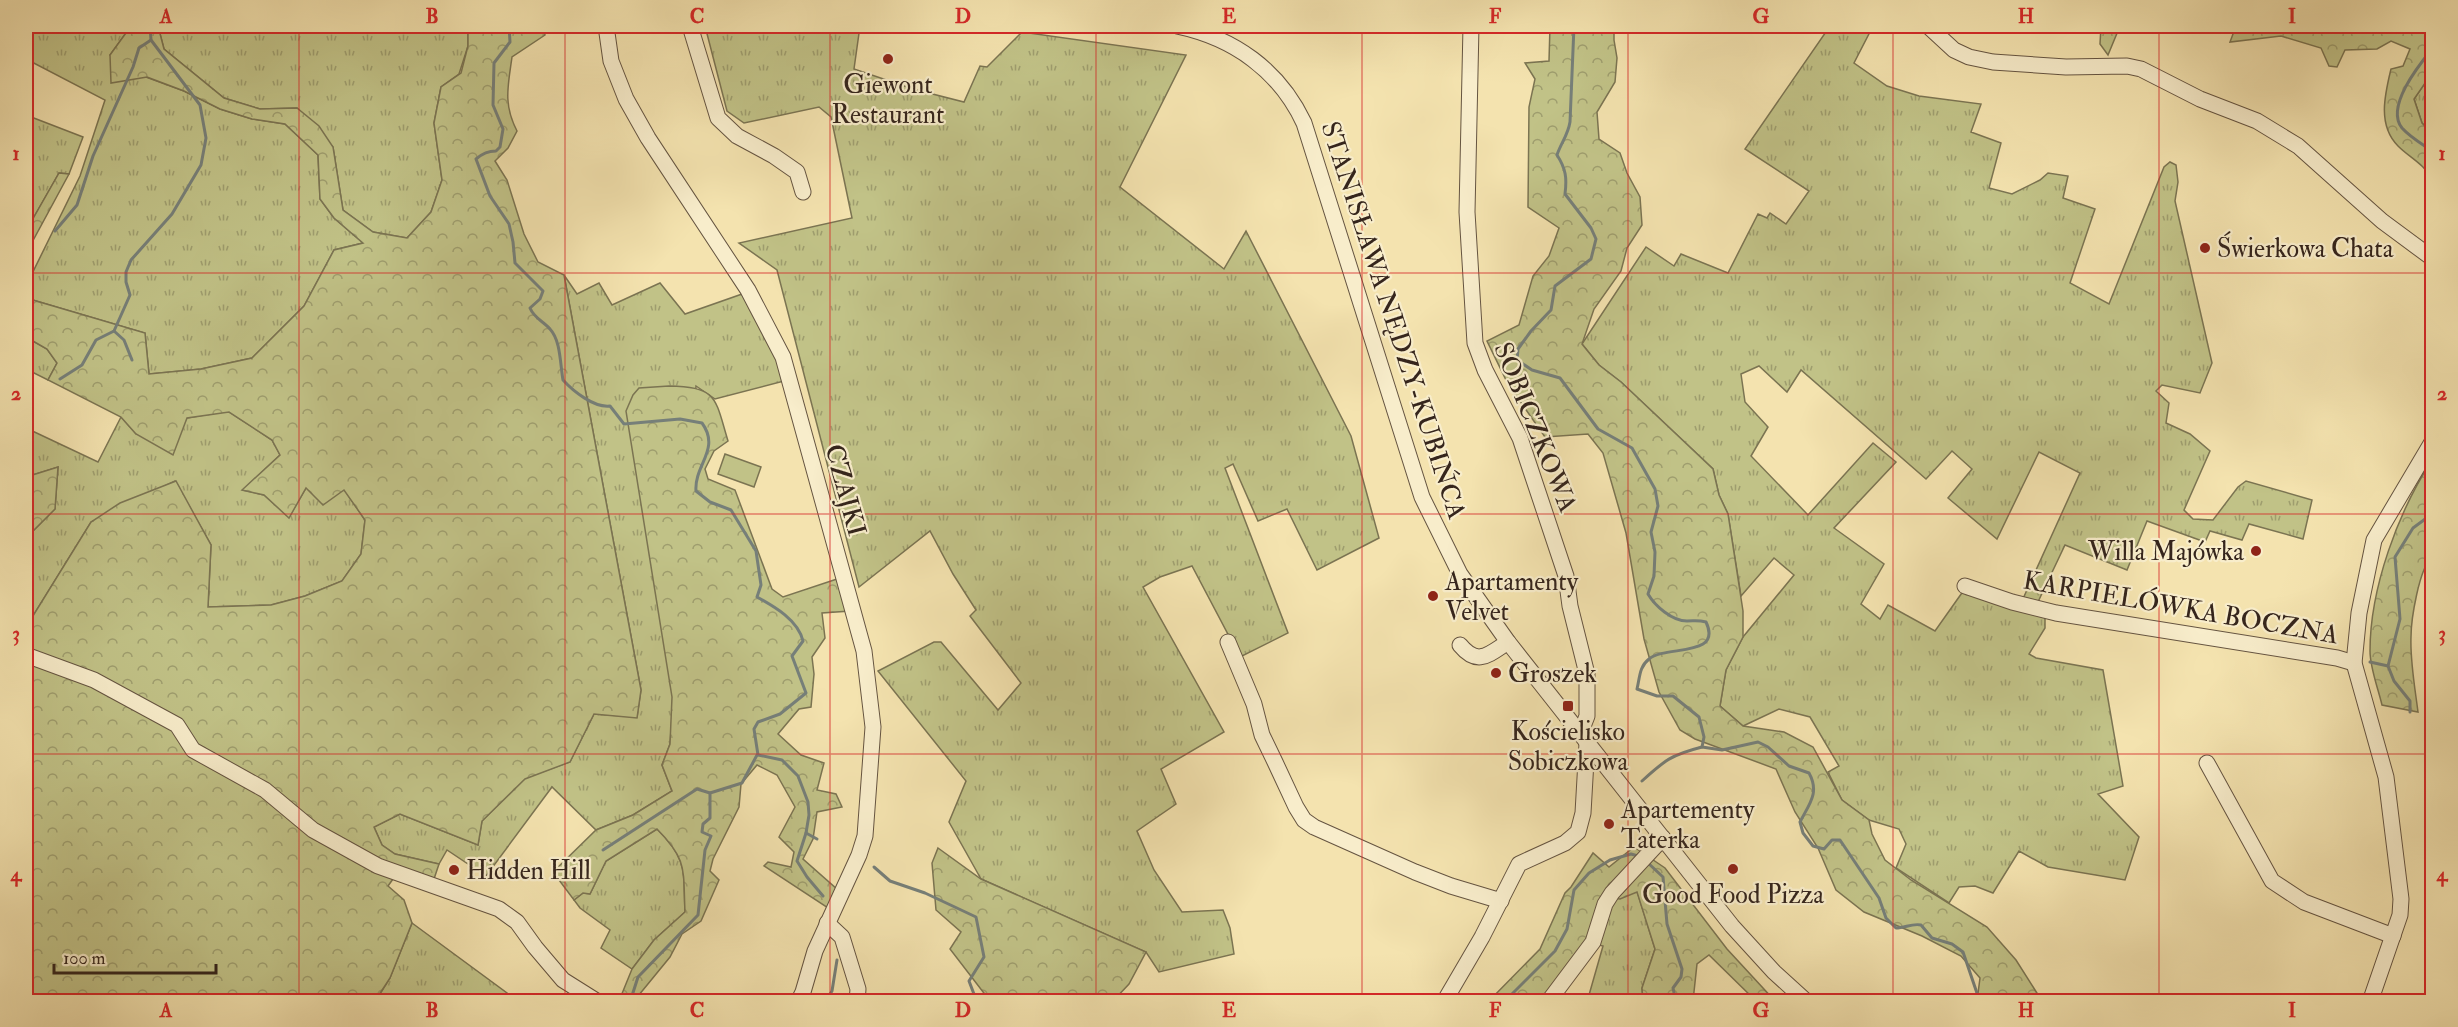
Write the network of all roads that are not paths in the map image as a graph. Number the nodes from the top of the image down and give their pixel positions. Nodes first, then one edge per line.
1 (606, 26) edge
2 (690, 26) edge
3 (1177, 26) edge
4 (1471, 26) edge
5 (1928, 26) edge
6 (803, 192) dead end
7 (2433, 258) edge
8 (2433, 442) edge
9 (1965, 586) dead end
10 (1228, 642) dead end
11 (1508, 642) junction
12 (1460, 645) dead end
13 (26, 655) edge
14 (2355, 663) junction
15 (1584, 738) junction
16 (2207, 763) dead end
17 (1663, 838) junction
18 (1501, 901) junction
19 (827, 923) junction
20 (2393, 936) junction
21 (598, 1002) edge
22 (798, 1002) edge
23 (857, 1002) edge
24 (1444, 1002) edge
25 (1548, 1002) edge
26 (1807, 1002) edge
27 (2370, 1002) edge

1 - 19 street, CZAJKI
2 - 6 street
3 - 11 street, STANISŁAWA NĘDZY-KUBIŃCA
4 - 15 street, SOBICZKOWA
5 - 7 street
8 - 14 street
9 - 14 street, KARPIELÓWKA BOCZNA
10 - 18 street
11 - 12 street
11 - 15 street, STANISŁAWA NĘDZY-KUBIŃCA
13 - 21 street
14 - 20 street
15 - 17 street, STANISŁAWA NĘDZY-KUBIŃCA
15 - 18 street, SOBICZKOWA
16 - 20 street
17 - 25 street
17 - 26 street, STANISŁAWA NĘDZY-KUBIŃCA
18 - 24 street
19 - 22 street, CZAJKI
19 - 23 street
20 - 27 street

